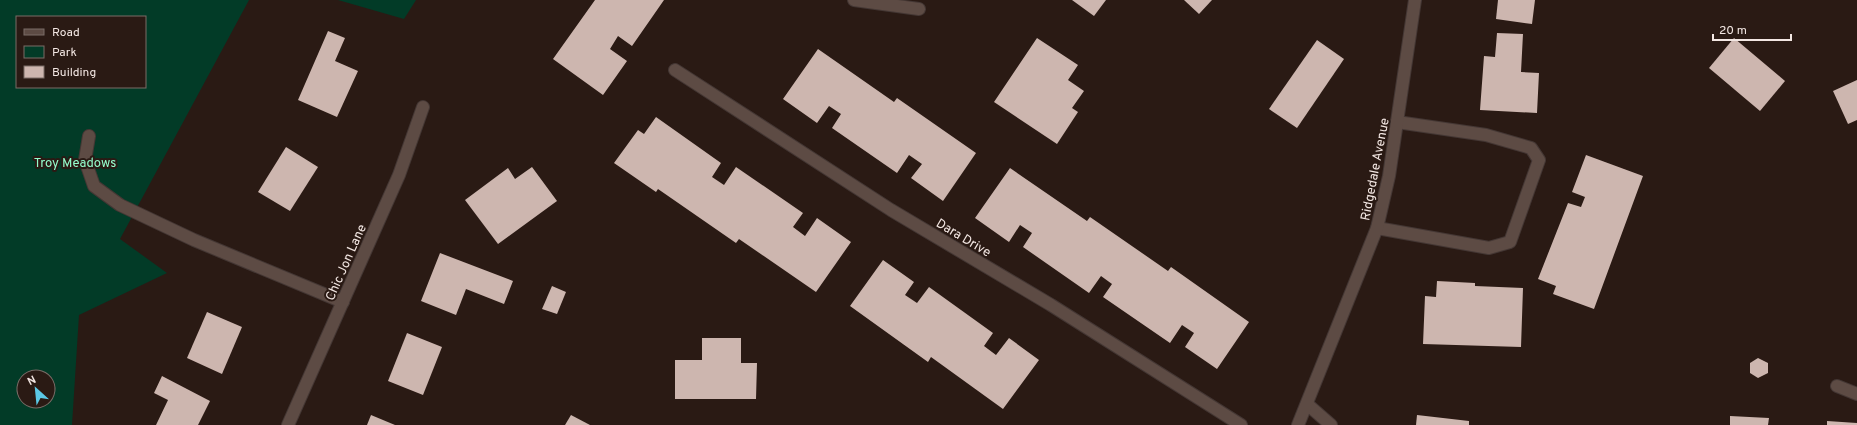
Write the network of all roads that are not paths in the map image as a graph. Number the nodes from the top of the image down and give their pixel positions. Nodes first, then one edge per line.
1 (854, 0) edge
2 (1415, 0) edge
3 (919, 9) dead end
4 (675, 70) dead end
5 (423, 107) dead end
6 (1398, 122) junction
7 (89, 136) dead end
8 (1376, 228) junction
9 (343, 302) junction
10 (1837, 386) dead end
11 (1857, 394) edge
12 (1307, 404) junction
13 (288, 425) edge
14 (1241, 425) edge
15 (1298, 425) edge
16 (1331, 425) edge

1 - 3 street
2 - 6 street, Ridgedale Avenue
4 - 14 street, Dara Drive
5 - 9 street, Chic Jon Lane
6 - 8 street, Ridgedale Avenue
6 - 8 street
7 - 9 street
8 - 12 street, Ridgedale Avenue
9 - 13 street, Chic Jon Lane
10 - 11 street
12 - 15 street, Ridgedale Avenue
12 - 16 street

